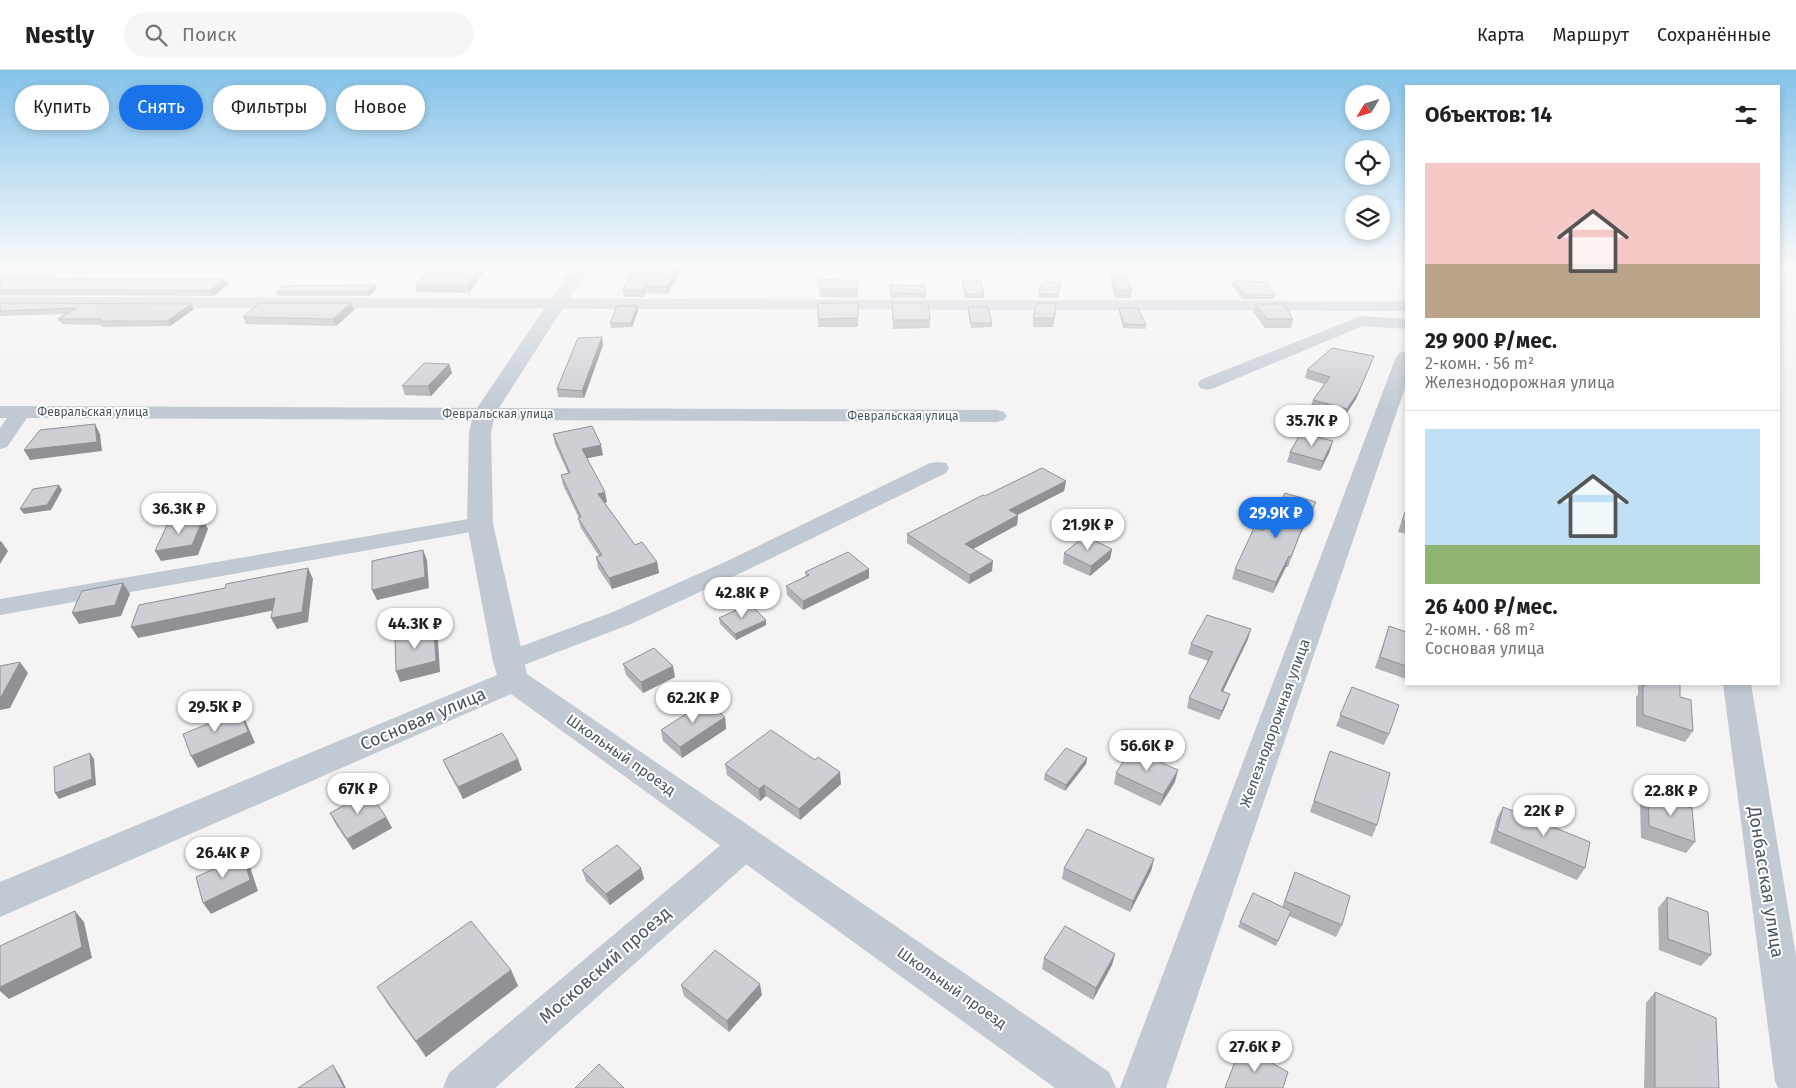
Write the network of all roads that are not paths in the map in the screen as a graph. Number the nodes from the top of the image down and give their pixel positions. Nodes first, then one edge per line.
1 (552, 314) edge
2 (1358, 314) edge
3 (1361, 314) edge
4 (1405, 324) edge
5 (1405, 361) edge
6 (1207, 384) dead end
7 (0, 412) edge
8 (21, 412) junction
9 (484, 414) junction
10 (997, 416) dead end
11 (0, 444) edge
12 (938, 468) dead end
13 (480, 524) junction
14 (0, 606) edge
15 (511, 671) junction
16 (1736, 685) edge
17 (747, 843) junction
18 (0, 900) edge
19 (1796, 1081) edge
20 (464, 1088) edge
21 (1093, 1088) edge
22 (1143, 1088) edge

1 - 9 street
2 - 6 street
3 - 4 street
5 - 22 street, Железнодорожная улица
7 - 8 street, Февральская улица
8 - 9 street, Февральская улица
8 - 11 street
9 - 10 street, Февральская улица
9 - 13 street
12 - 15 street
13 - 14 street
13 - 15 street
15 - 17 street, Школьный проезд
15 - 18 street, Сосновая улица
16 - 19 street, Донбасская улица
17 - 20 street, Московский проезд
17 - 21 street, Школьный проезд

